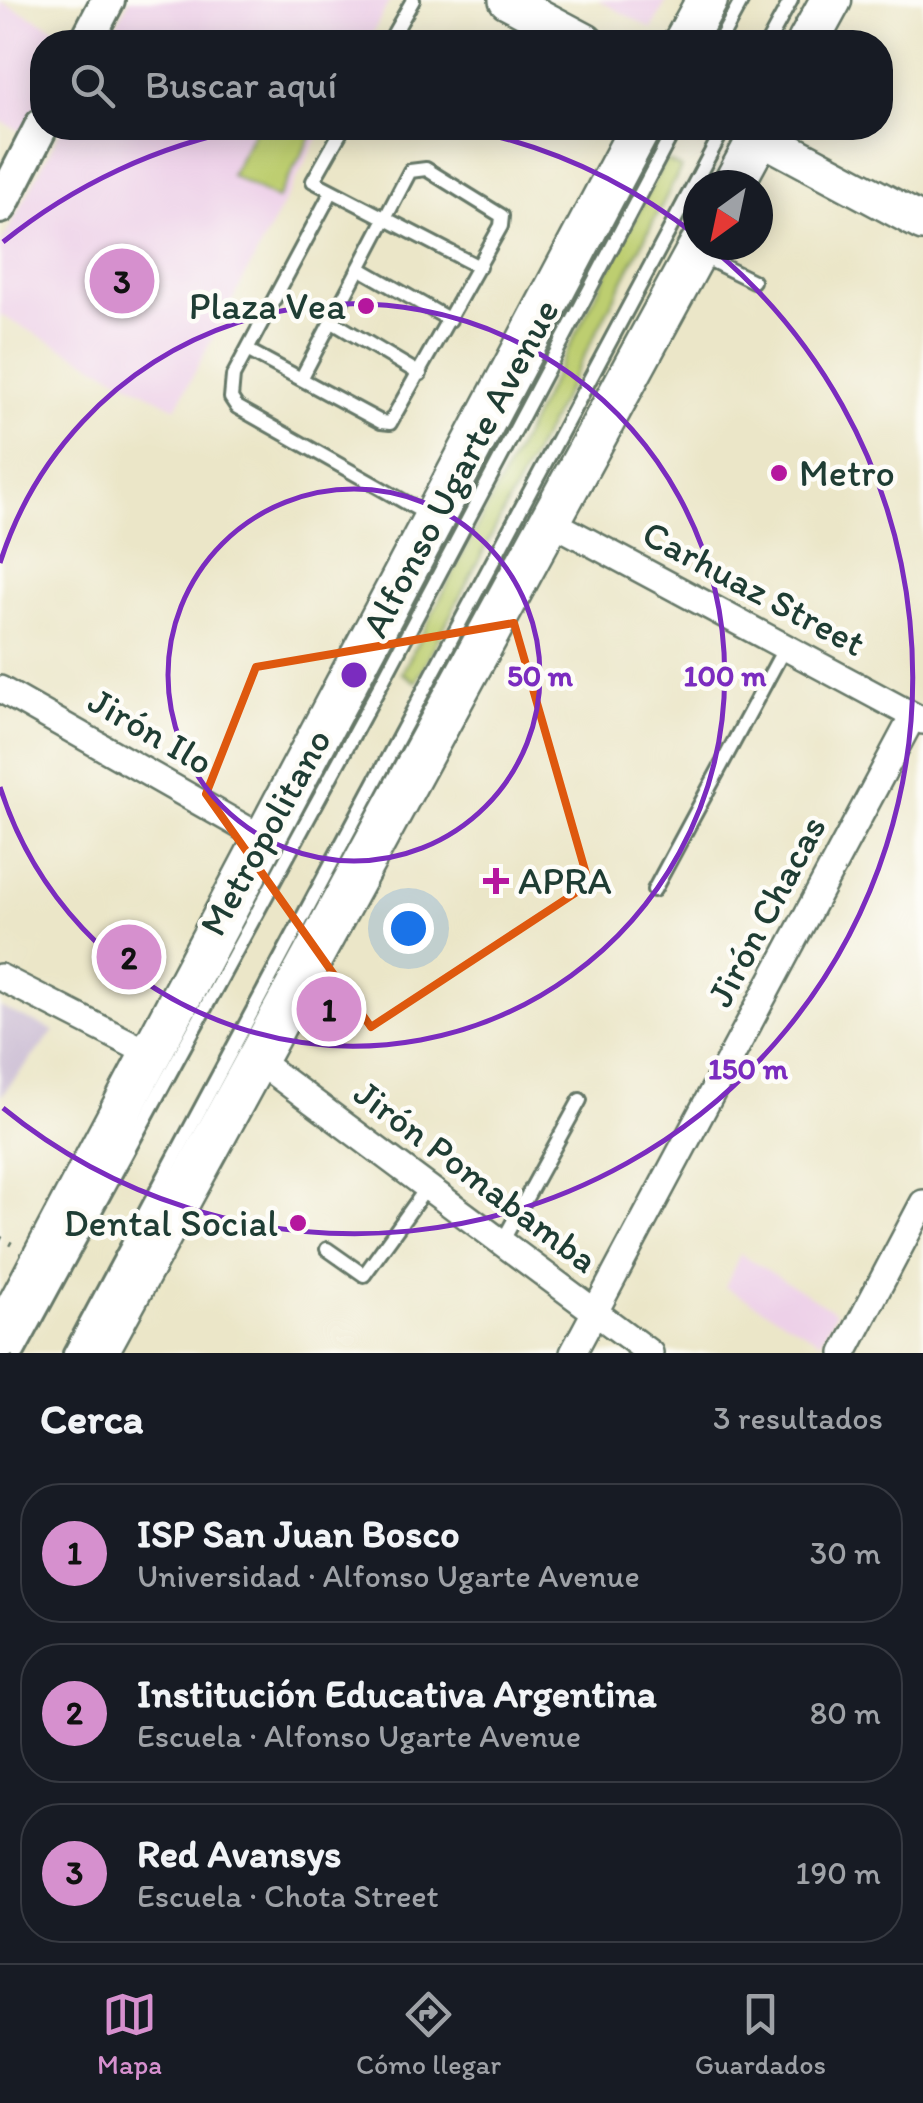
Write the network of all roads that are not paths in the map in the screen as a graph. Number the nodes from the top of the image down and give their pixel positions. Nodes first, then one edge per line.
1 (108, 0) edge
2 (413, 0) edge
3 (507, 0) edge
4 (707, 0) edge
5 (742, 0) edge
6 (790, 0) edge
7 (831, 0) edge
8 (92, 30) edge
9 (397, 30) edge
10 (563, 30) edge
11 (691, 30) edge
12 (726, 30) edge
13 (774, 30) edge
14 (815, 30) edge
15 (34, 140) edge
16 (335, 140) edge
17 (634, 140) edge
18 (668, 140) edge
19 (742, 140) edge
20 (745, 140) edge
21 (767, 140) edge
22 (737, 170) edge
23 (332, 191) junction
24 (0, 207) edge
25 (386, 216) junction
26 (923, 223) edge
27 (692, 260) edge
28 (717, 260) edge
29 (479, 266) junction
30 (359, 268) junction
31 (754, 281) dead end
32 (450, 320) junction
33 (331, 321) junction
34 (247, 350) junction
35 (420, 374) junction
36 (300, 379) junction
37 (434, 518) junction
38 (550, 521) junction
39 (785, 647) junction
40 (0, 688) edge
41 (918, 719) edge
42 (264, 839) junction
43 (654, 890) dead end
44 (0, 977) edge
45 (151, 1054) junction
46 (257, 1060) junction
47 (580, 1100) dead end
48 (428, 1186) junction
49 (923, 1204) edge
50 (502, 1242) junction
51 (327, 1248) dead end
52 (595, 1312) junction
53 (0, 1339) edge
54 (18, 1353) edge
55 (70, 1353) edge
56 (98, 1353) edge
57 (573, 1353) edge
58 (650, 1353) edge
59 (844, 1353) edge

1 - 8 street
2 - 9 lane
3 - 10 main road
4 - 11 main road
5 - 12 lane
6 - 13 lane
7 - 14 main road
15 - 24 street
16 - 23 lane
17 - 37 main road, Alfonso Ugarte Avenue
18 - 54 lane, Metropolitano
19 - 55 lane, Metropolitano
20 - 22 main road
21 - 26 main road
23 - 25 lane
23 - 34 lane
25 - 29 lane
25 - 29 lane
25 - 30 lane
27 - 38 main road
28 - 31 lane
29 - 32 lane
30 - 32 lane
30 - 33 lane
32 - 35 lane
33 - 35 lane
33 - 36 lane
34 - 36 lane
34 - 37 lane
35 - 36 lane
37 - 42 main road, Alfonso Ugarte Avenue
38 - 39 street, Carhuaz Street
38 - 46 main road
39 - 41 street, Carhuaz Street
39 - 43 lane
40 - 42 street, Jirón Ilo
41 - 52 street, Jirón Chacas
42 - 45 main road, Alfonso Ugarte Avenue
44 - 45 street
45 - 53 main road, Alfonso Ugarte Avenue
46 - 48 street, Jirón Pomabamba
46 - 56 main road
47 - 50 lane
48 - 50 street, Jirón Pomabamba
48 - 51 lane
49 - 59 street
50 - 52 street, Jirón Pomabamba
52 - 57 street, Jirón Chacas
52 - 58 street, Jirón Pomabamba

